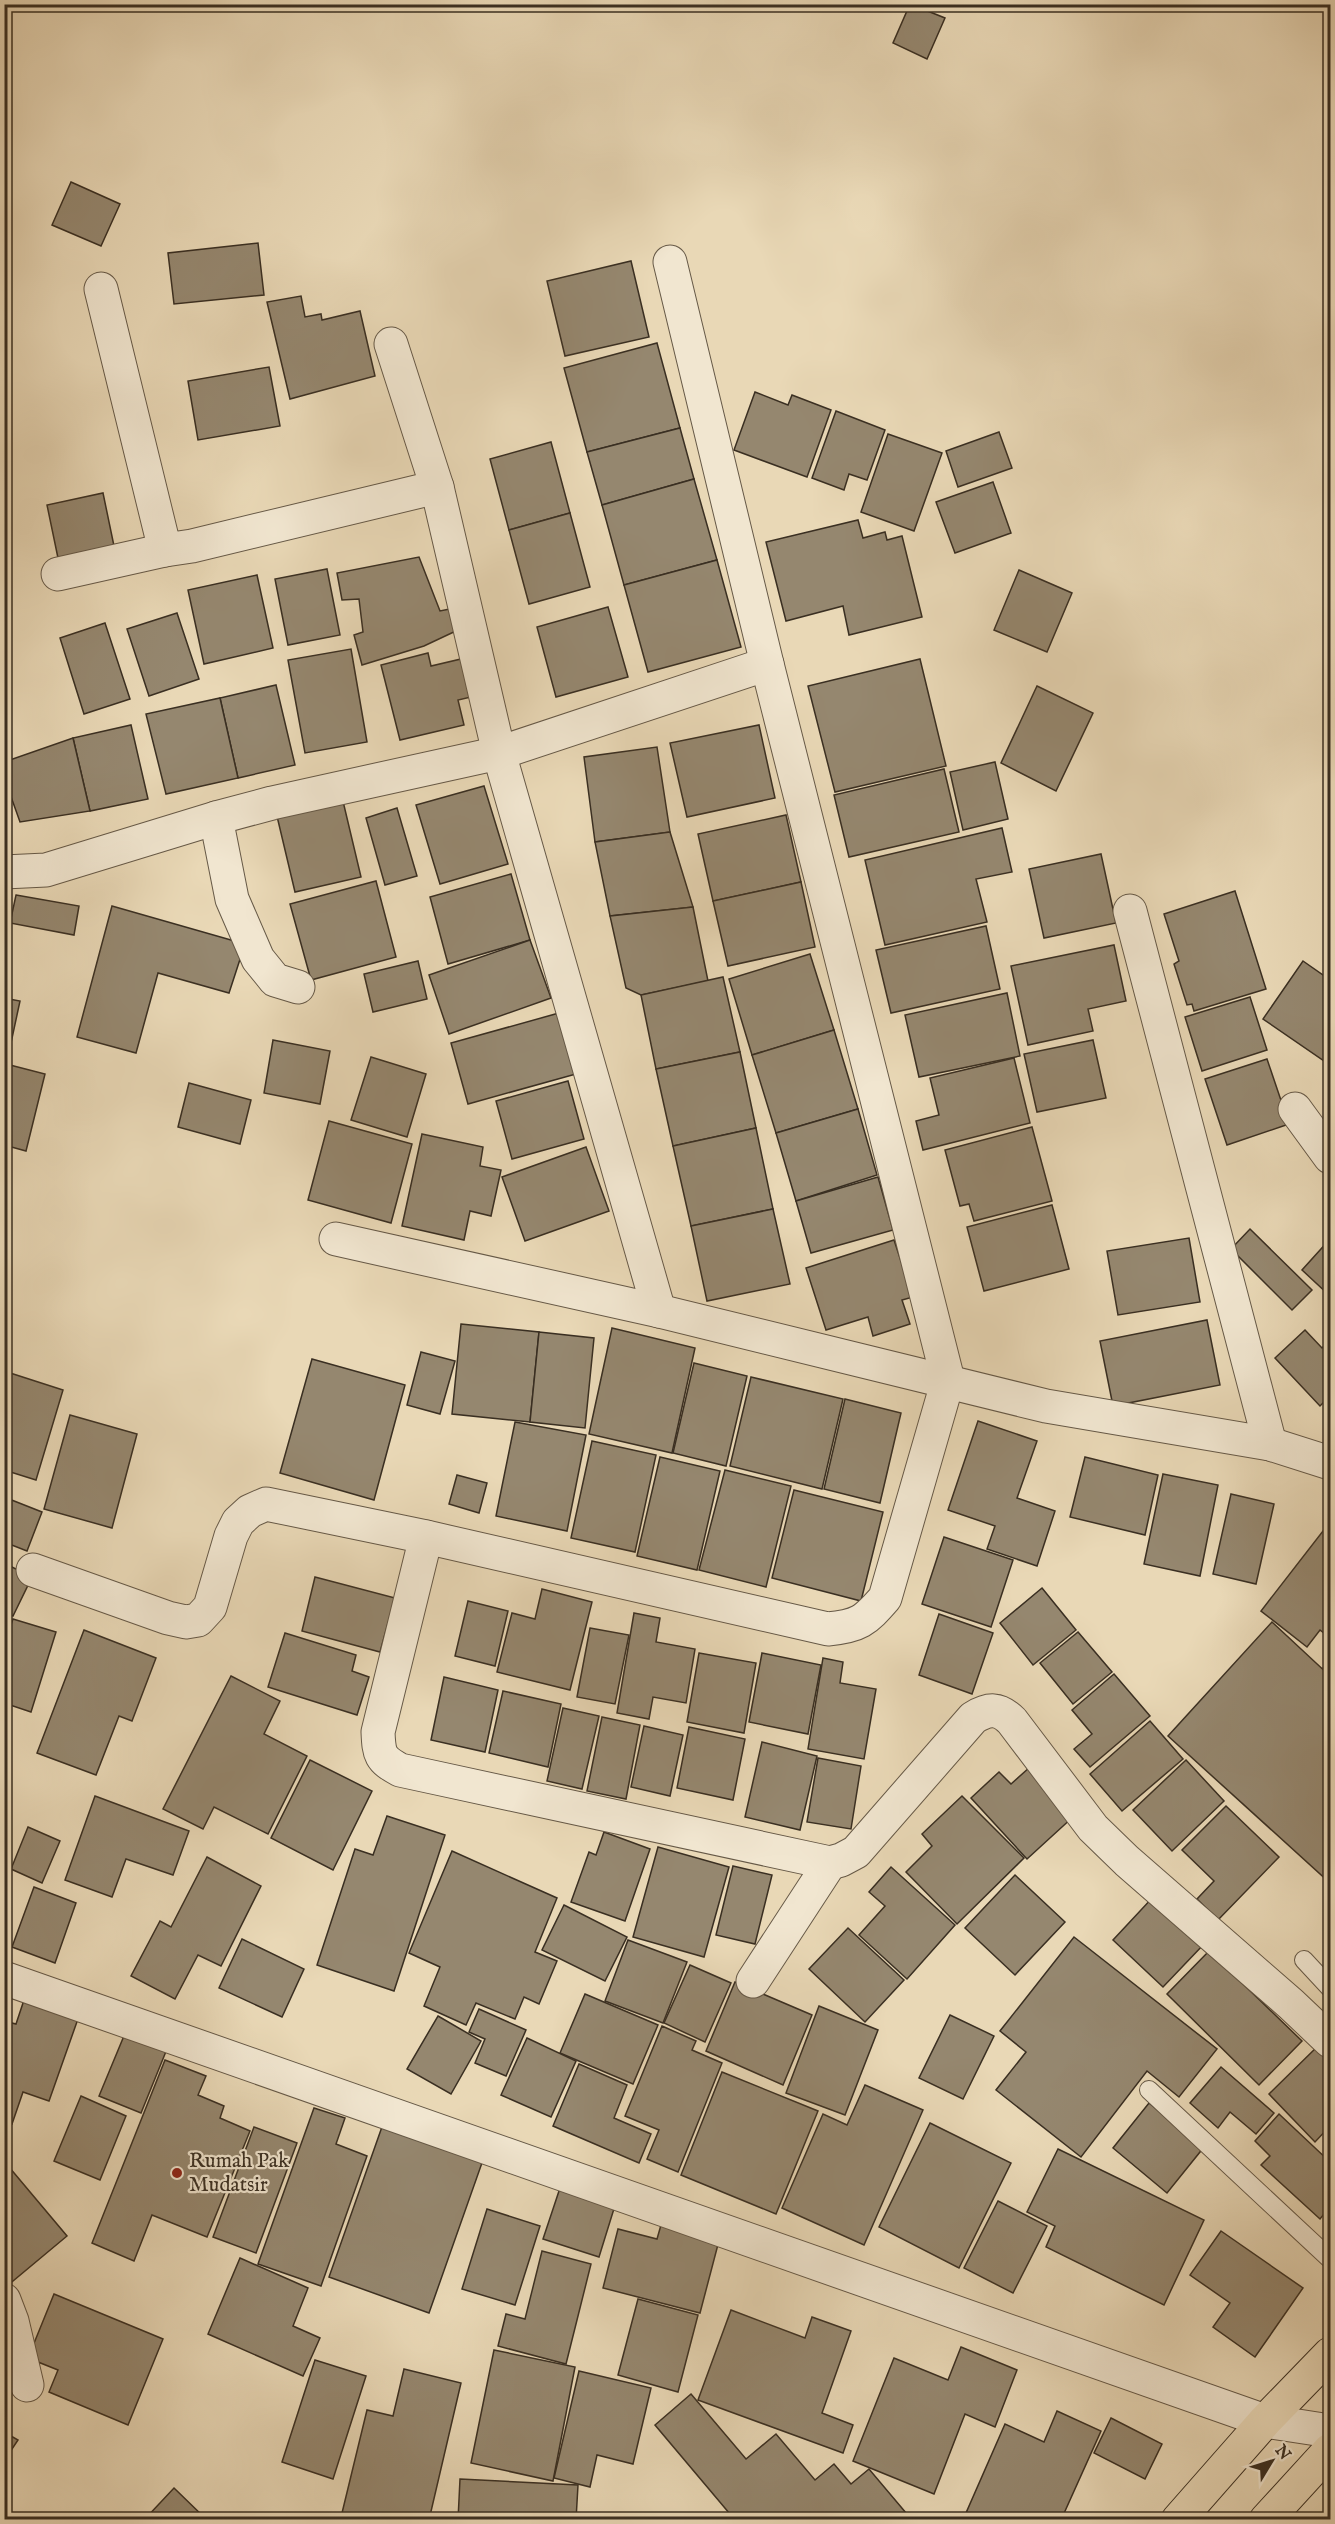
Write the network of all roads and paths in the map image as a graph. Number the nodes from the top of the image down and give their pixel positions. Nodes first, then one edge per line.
1 (670, 262) dead end
2 (101, 289) dead end
3 (391, 344) dead end
4 (437, 487) junction
5 (165, 550) junction
6 (58, 574) dead end
7 (767, 664) junction
8 (499, 753) junction
9 (216, 818) junction
10 (4, 872) edge
11 (1130, 911) dead end
12 (298, 987) dead end
13 (1295, 1109) dead end
14 (1330, 1158) edge
15 (336, 1239) dead end
16 (659, 1311) junction
17 (948, 1380) junction
18 (1270, 1444) junction
19 (1330, 1463) edge
20 (426, 1537) junction
21 (33, 1570) dead end
22 (830, 1863) junction
23 (1304, 1960) dead end
24 (4, 1978) edge
25 (753, 1981) dead end
26 (1330, 1988) edge
27 (1330, 2042) edge
28 (1149, 2090) dead end
29 (1330, 2259) edge
30 (4, 2300) edge
31 (1330, 2354) edge
32 (27, 2385) dead end
33 (1264, 2421) junction
34 (1330, 2432) edge
35 (1330, 2450) edge
36 (1179, 2520) edge
37 (1266, 2520) edge

1 - 7 street
2 - 5 street
3 - 4 street
4 - 5 street
4 - 8 street
5 - 6 street
7 - 8 street
7 - 17 street
8 - 9 street
8 - 16 street
9 - 10 street
9 - 12 street
11 - 18 street
13 - 14 street
15 - 16 street
16 - 17 street
17 - 18 street
17 - 20 street
18 - 19 street
20 - 21 street
20 - 22 street
22 - 25 street
22 - 27 street
23 - 26 lane
24 - 33 street
28 - 29 lane
30 - 32 street
31 - 33 highway
33 - 34 street
33 - 36 highway
35 - 37 highway

